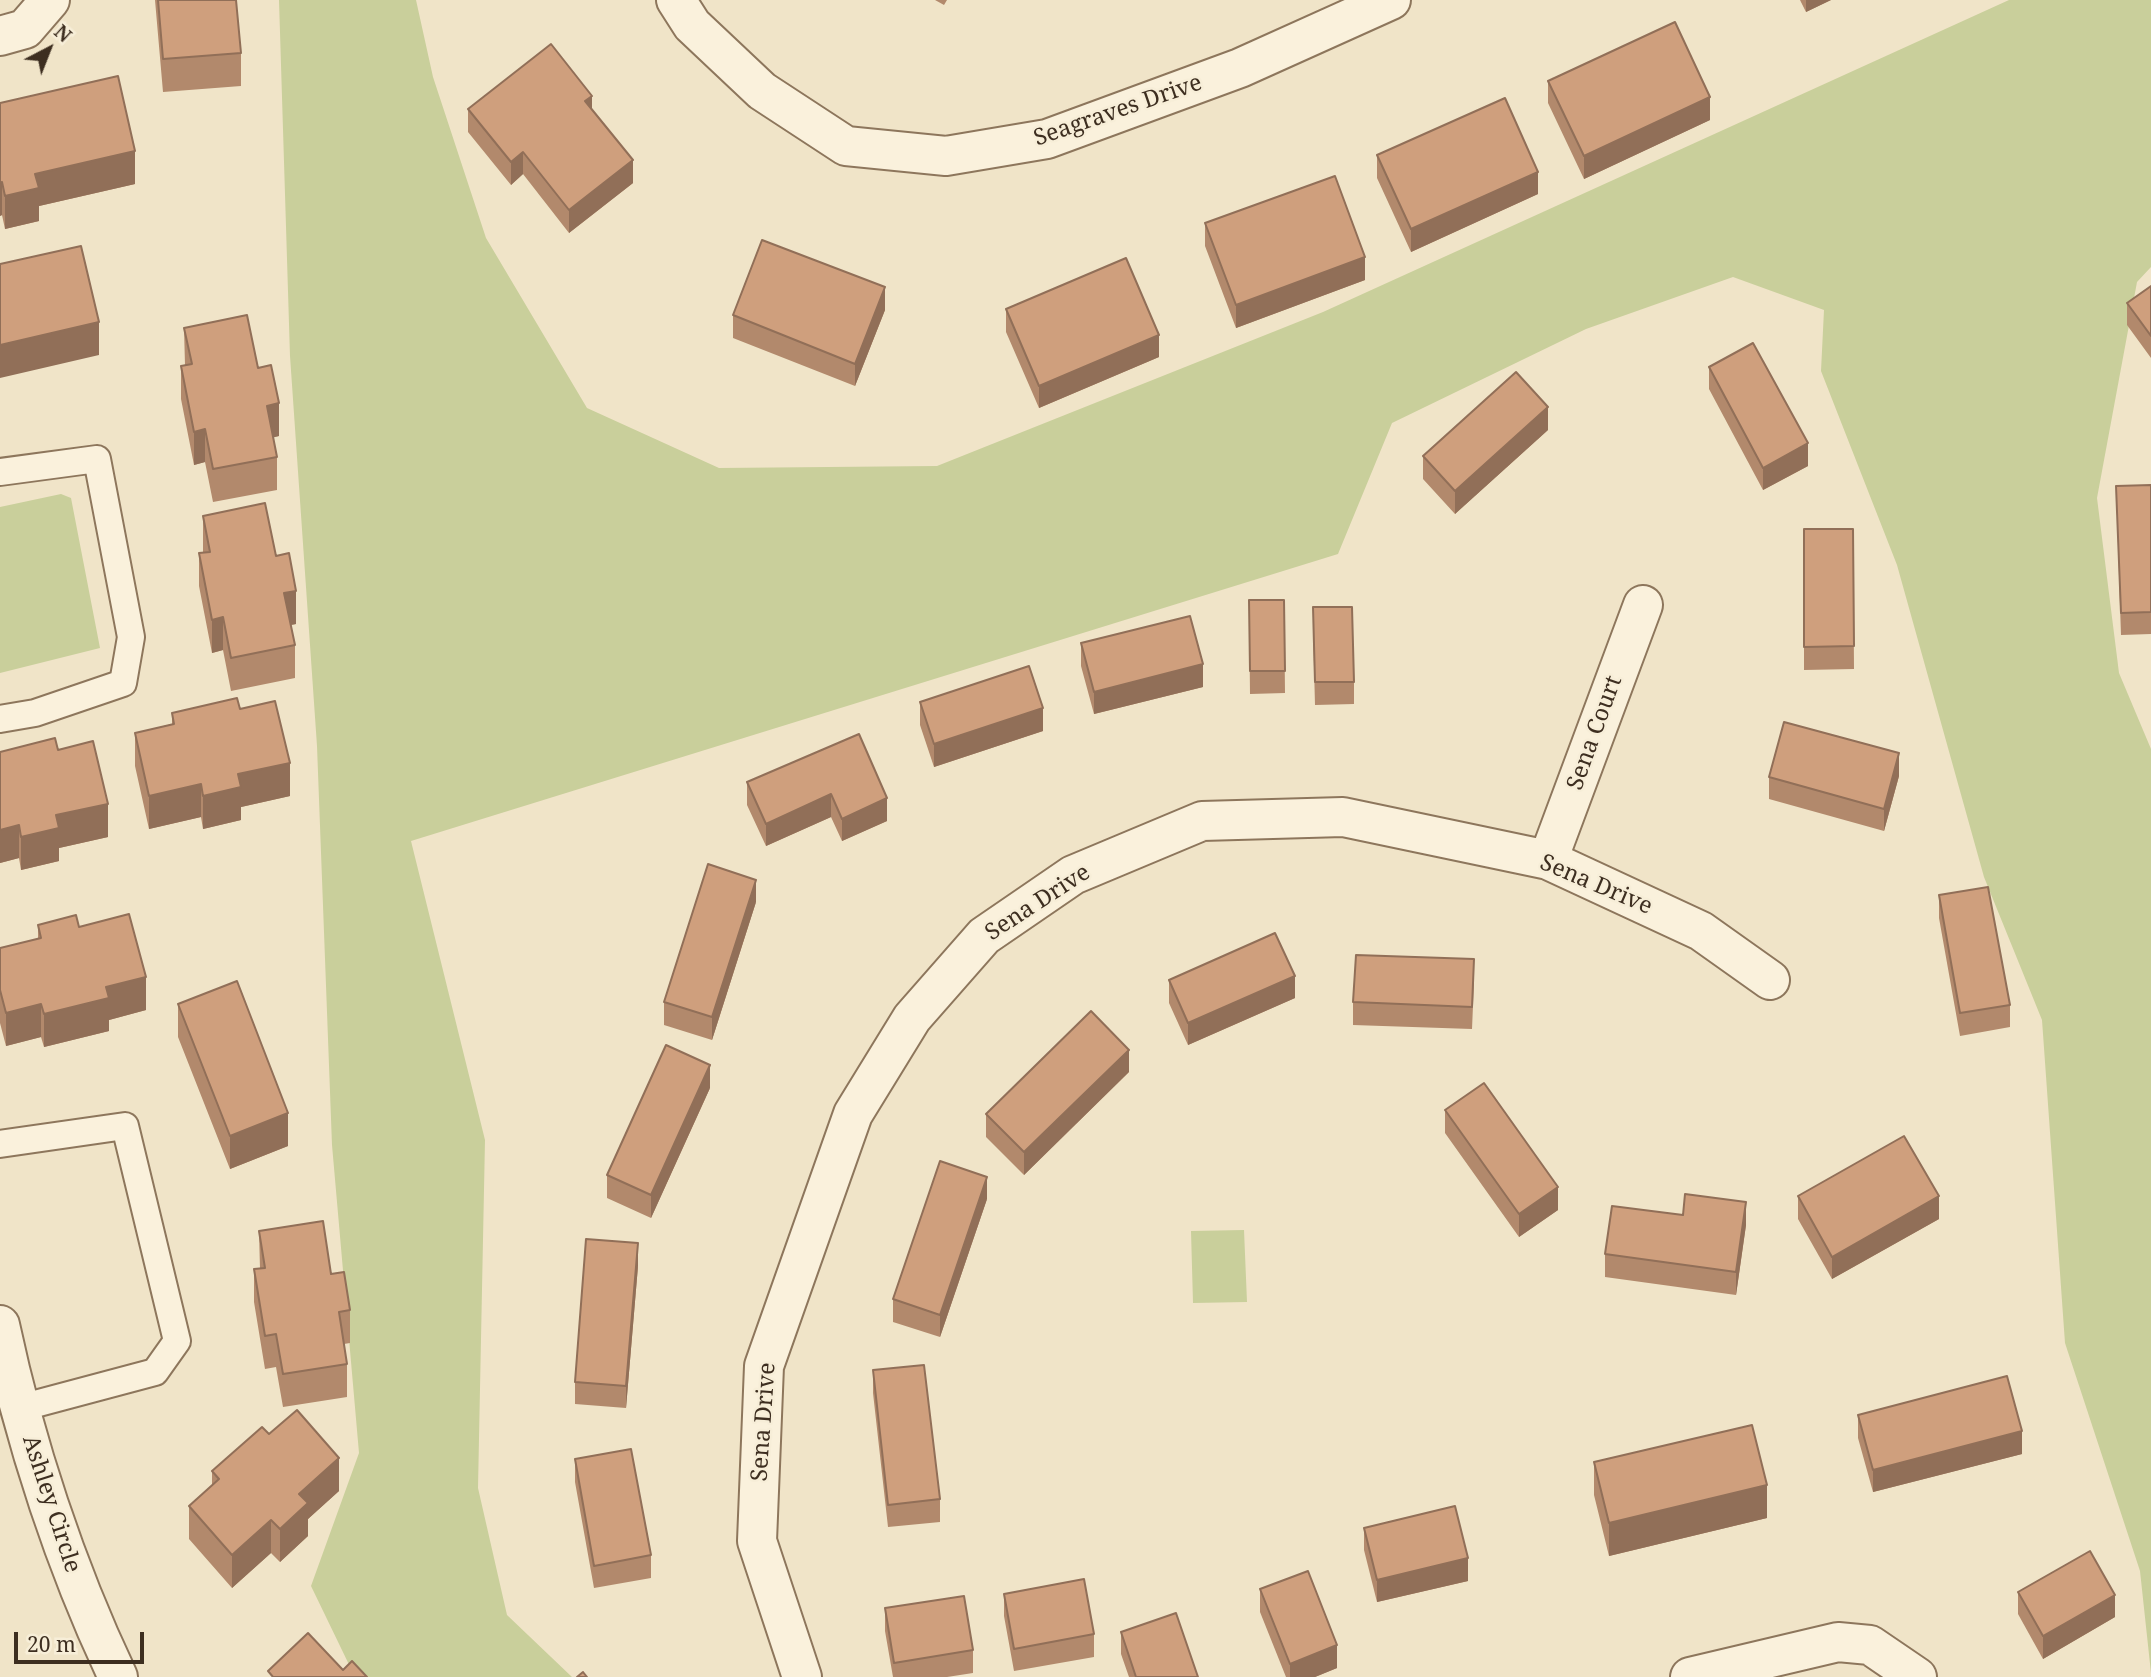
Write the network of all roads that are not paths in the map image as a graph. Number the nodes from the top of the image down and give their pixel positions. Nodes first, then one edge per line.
1 (50, 0) edge
2 (677, 0) edge
3 (1391, 0) edge
4 (0, 36) edge
5 (0, 472) edge
6 (1643, 605) dead end
7 (0, 719) edge
8 (1548, 860) junction
9 (1770, 980) dead end
10 (0, 1144) edge
11 (0, 1325) edge
12 (20, 1408) junction
13 (118, 1677) edge
14 (802, 1677) edge
15 (1690, 1677) edge
16 (1917, 1677) edge

1 - 4 street
2 - 3 street, Seagraves Drive
5 - 7 lane
6 - 8 street, Sena Court
8 - 9 street, Sena Drive
8 - 14 street, Sena Drive
10 - 12 lane
11 - 12 street, Ashley Circle
12 - 13 street, Ashley Circle
15 - 16 street

